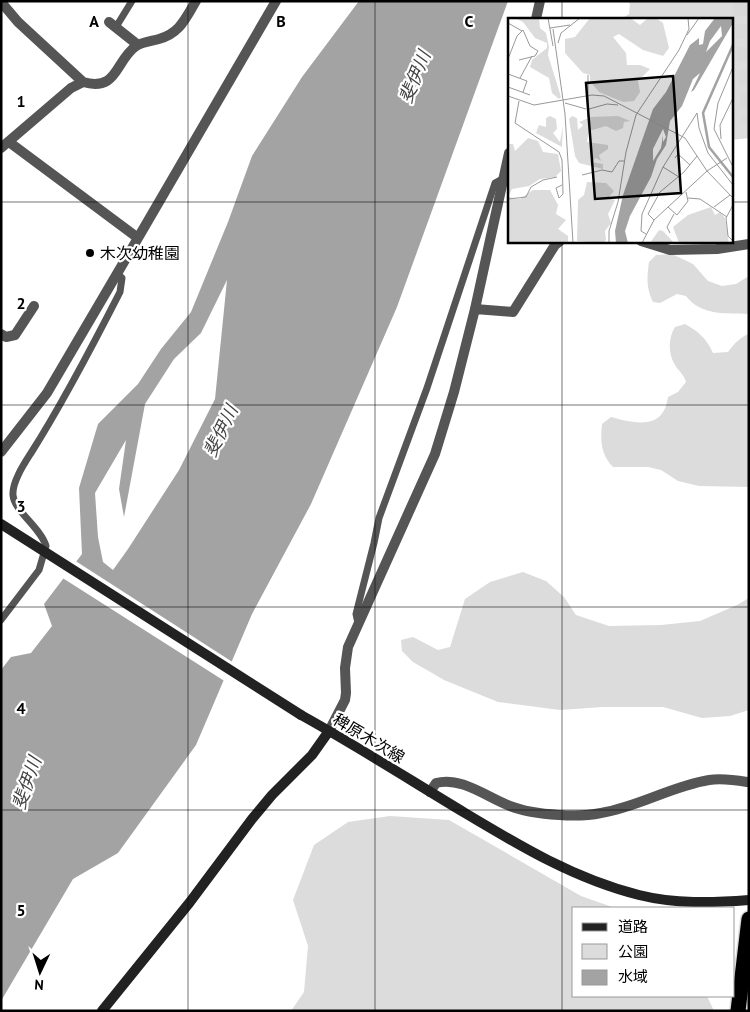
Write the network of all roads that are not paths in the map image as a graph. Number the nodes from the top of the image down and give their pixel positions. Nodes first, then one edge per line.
1 (132, 1) edge
2 (196, 1) edge
3 (276, 1) edge
4 (540, 1) edge
5 (1, 2) edge
6 (536, 18) edge
7 (112, 24) joint
8 (138, 45) junction
9 (83, 82) junction
10 (5, 145) edge
11 (508, 158) edge
12 (504, 178) junction
13 (138, 238) junction
14 (559, 242) edge
15 (644, 242) edge
16 (749, 244) edge
17 (118, 274) junction
18 (34, 306) dead end
19 (475, 308) junction
20 (1, 334) edge
21 (1, 452) edge
22 (1, 524) edge
23 (1, 620) edge
24 (358, 623) junction
25 (329, 731) junction
26 (747, 782) dead end
27 (430, 792) junction
28 (749, 900) edge
29 (749, 919) edge
30 (102, 1011) edge
31 (738, 1011) edge

1 - 7 lane
2 - 8 street
3 - 13 street
4 - 6 street
5 - 9 street
7 - 8 street
8 - 9 street
9 - 10 street
10 - 13 street
11 - 12 street
12 - 19 street
12 - 24 lane
13 - 17 street
14 - 19 street
15 - 16 street
17 - 21 street
17 - 23 lane
18 - 20 street
19 - 24 street
22 - 25 main road, 稗原木次線, bridge
24 - 25 street
25 - 27 main road, 稗原木次線
25 - 30 main road
26 - 27 street
27 - 28 main road, 稗原木次線
29 - 31 highway

